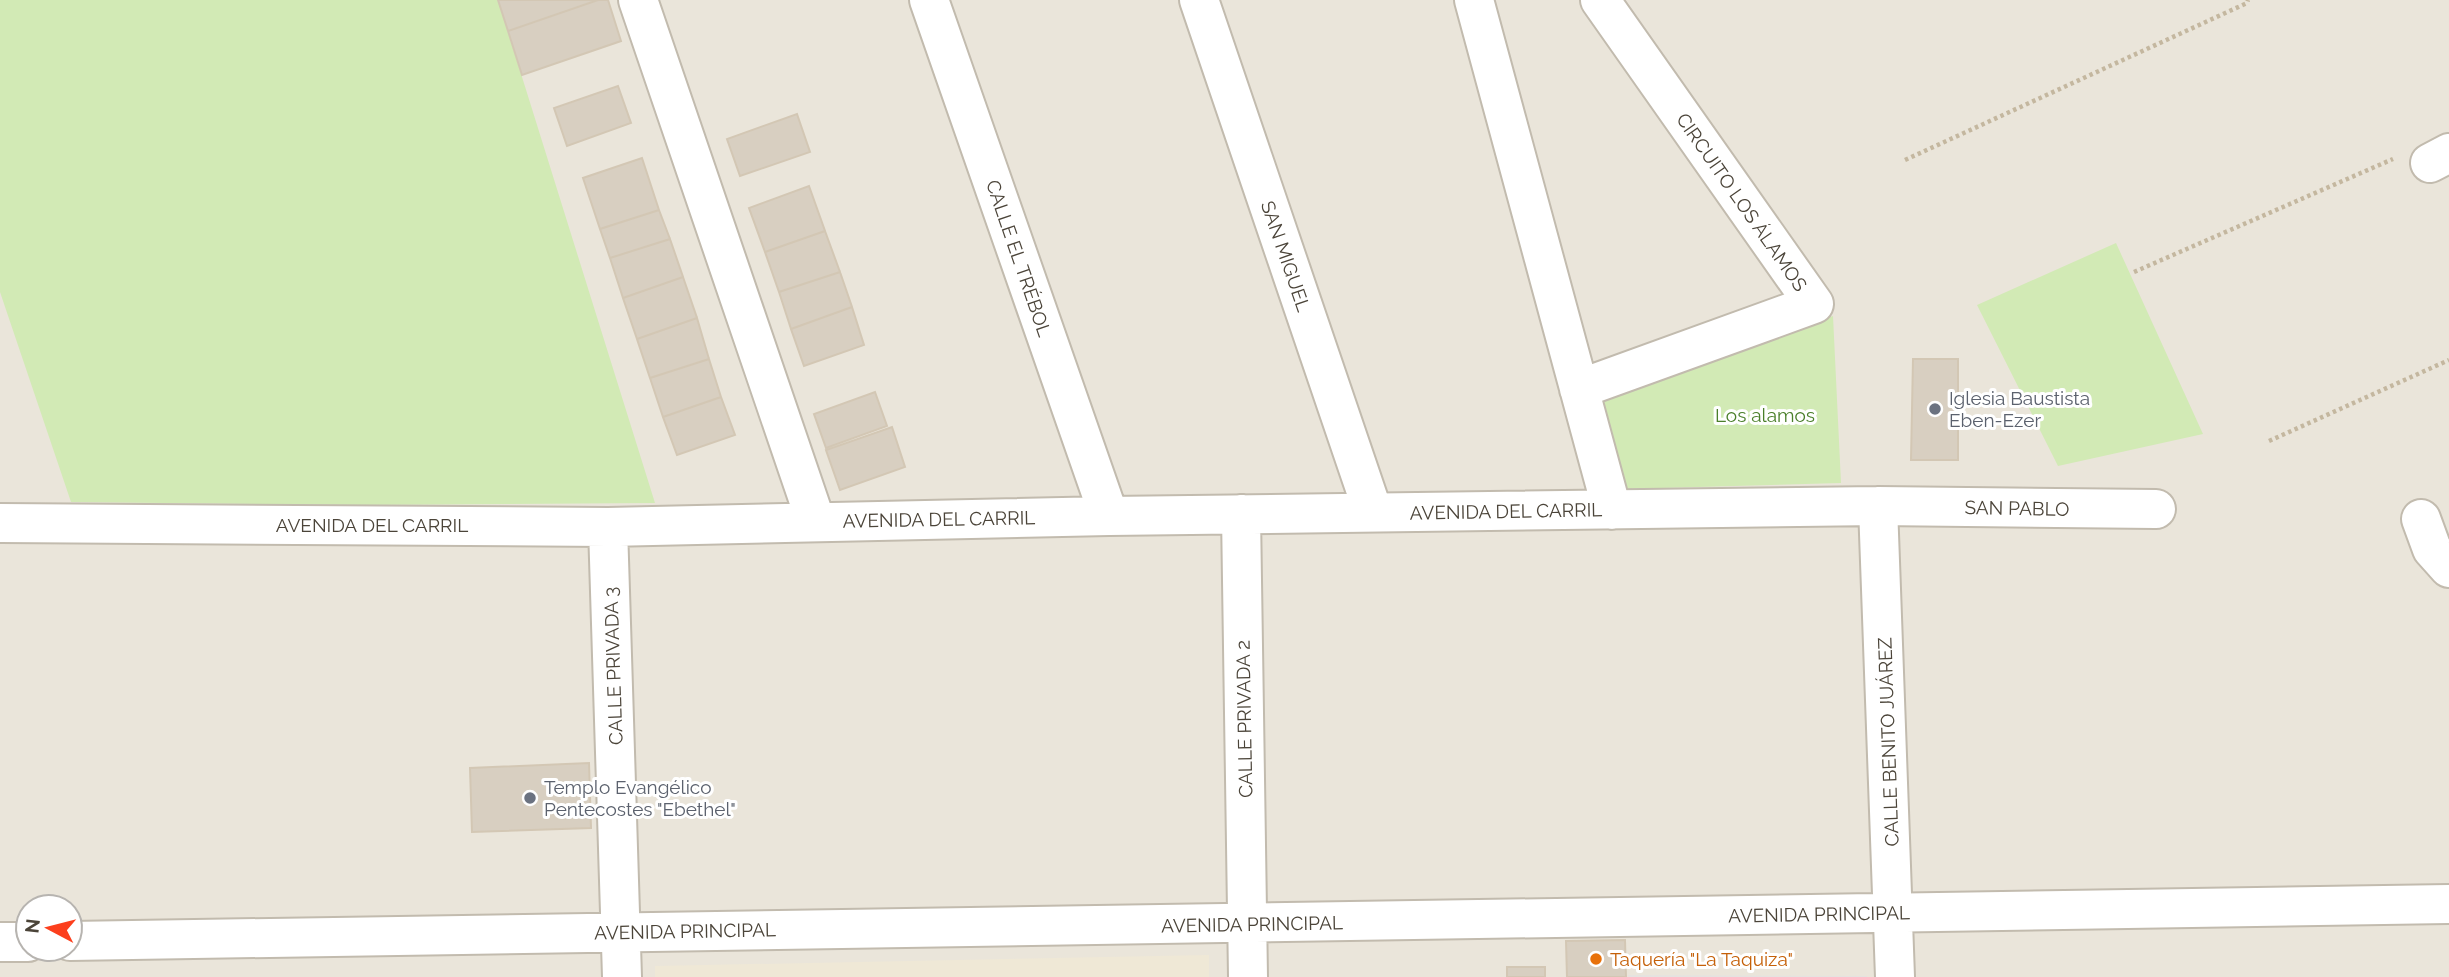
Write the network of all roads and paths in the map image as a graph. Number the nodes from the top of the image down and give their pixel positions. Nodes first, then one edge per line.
1 (638, 0) edge
2 (929, 0) edge
3 (1199, 0) edge
4 (1474, 0) edge
5 (1600, 0) edge
6 (2249, 0) edge
7 (2439, 158) edge
8 (1905, 160) dead end
9 (2134, 272) dead end
10 (2449, 360) edge
11 (1579, 389) junction
12 (2269, 441) dead end
13 (1878, 506) junction
14 (2156, 509) dead end
15 (1612, 510) junction
16 (1373, 512) junction
17 (1241, 514) junction
18 (1109, 516) junction
19 (2421, 519) dead end
20 (816, 522) junction
21 (0, 523) edge
22 (608, 527) junction
23 (2449, 568) edge
24 (2444, 901) edge
25 (1894, 913) junction
26 (1247, 924) junction
27 (621, 932) junction
28 (84, 941) edge
29 (622, 977) edge
30 (1248, 977) edge
31 (1895, 977) edge

1 - 20 street
2 - 18 street, CALLE EL TRÉBOL
3 - 16 street, SAN MIGUEL
4 - 11 street
5 - 11 street, CIRCUITO LOS ÁLAMOS
6 - 8 path
7 - 9 path
10 - 12 path
11 - 15 street
13 - 14 street, SAN PABLO
13 - 15 street, AVENIDA DEL CARRIL
13 - 25 street, CALLE BENITO JUÁREZ
15 - 16 street, AVENIDA DEL CARRIL
16 - 17 street, AVENIDA DEL CARRIL
17 - 18 street, AVENIDA DEL CARRIL
17 - 26 street, CALLE PRIVADA 2
18 - 20 street, AVENIDA DEL CARRIL
19 - 23 street
20 - 22 street, AVENIDA DEL CARRIL
21 - 22 street, AVENIDA DEL CARRIL
22 - 27 street, CALLE PRIVADA 3
24 - 25 street, AVENIDA PRINCIPAL
25 - 26 street, AVENIDA PRINCIPAL
25 - 31 street, CALLE BENITO JUÁREZ
26 - 27 street, AVENIDA PRINCIPAL
26 - 30 street, CALLE PRIVADA 2
27 - 28 street, AVENIDA PRINCIPAL
27 - 29 street, CALLE PRIVADA 3

